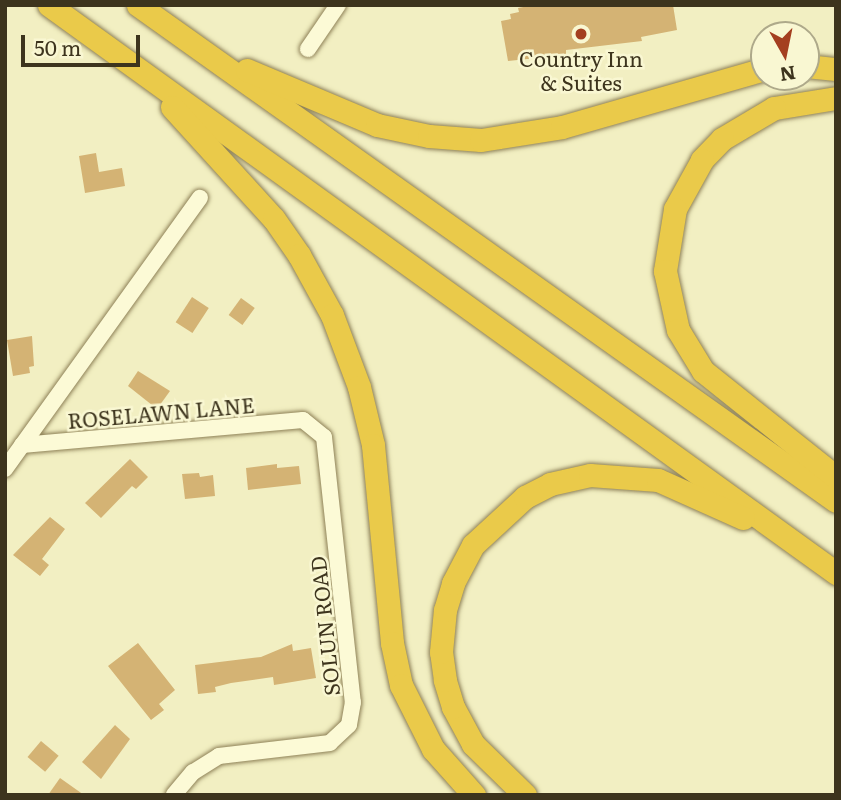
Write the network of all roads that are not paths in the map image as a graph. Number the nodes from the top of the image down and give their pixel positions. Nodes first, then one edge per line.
1 (49, 5) edge
2 (138, 5) edge
3 (338, 5) edge
4 (197, 47) junction
5 (308, 48) dead end
6 (133, 67) junction
7 (750, 73) edge
8 (836, 98) edge
9 (200, 198) dead end
10 (303, 420) joint
11 (22, 445) junction
12 (5, 469) edge
13 (836, 477) edge
14 (836, 501) edge
15 (797, 544) junction
16 (836, 573) edge
17 (174, 795) edge
18 (474, 795) edge
19 (525, 795) edge

1 - 6 highway
2 - 4 highway
3 - 5 street
4 - 7 highway
4 - 14 highway
6 - 15 highway
6 - 18 highway
8 - 13 highway
9 - 11 street
10 - 11 street, ROSELAWN LANE
10 - 17 street, SOLUN ROAD
11 - 12 street
15 - 16 highway
15 - 19 highway

